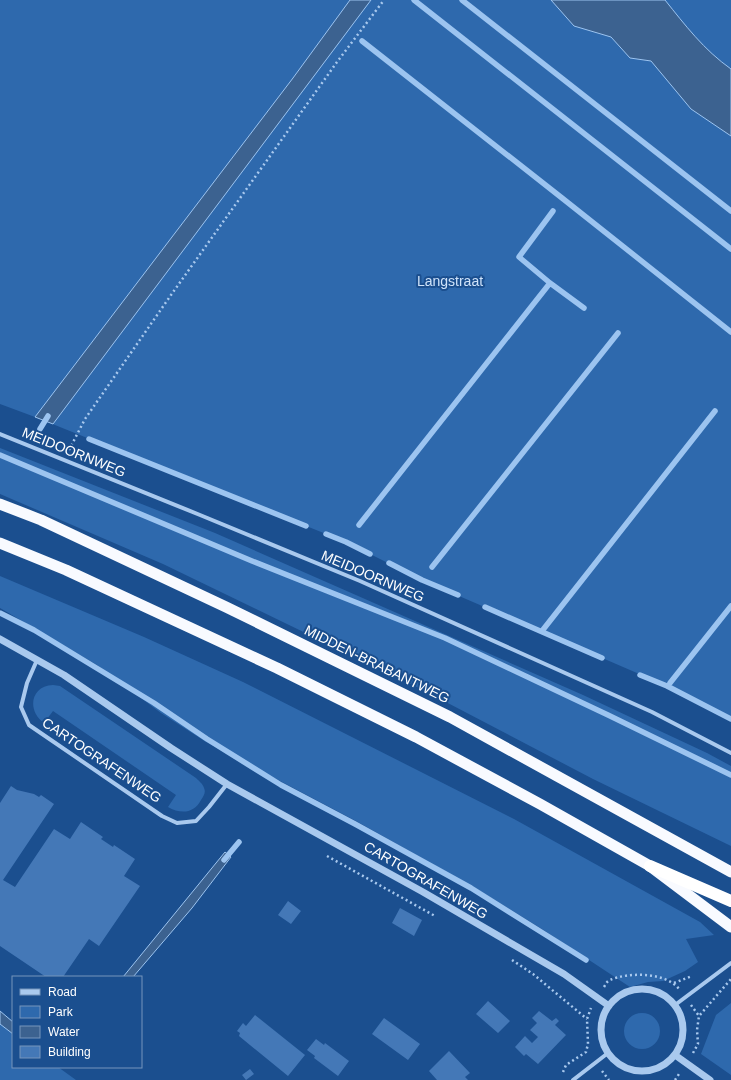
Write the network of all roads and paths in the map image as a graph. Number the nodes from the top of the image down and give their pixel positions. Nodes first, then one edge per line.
1 (384, 0) edge
2 (0, 434) edge
3 (64, 460) junction
4 (0, 504) edge
5 (0, 543) edge
6 (0, 639) edge
7 (37, 660) junction
8 (731, 753) edge
9 (227, 784) junction
10 (323, 854) dead end
11 (650, 866) junction
12 (731, 872) edge
13 (731, 901) edge
14 (438, 918) dead end
15 (730, 926) edge
16 (511, 960) dead end
17 (731, 963) edge
18 (731, 979) edge
19 (674, 983) dead end
20 (596, 998) junction
21 (675, 1005) junction
22 (609, 1006) junction
23 (699, 1016) dead end
24 (587, 1019) junction
25 (608, 1053) junction
26 (675, 1055) junction
27 (563, 1073) dead end
28 (573, 1080) edge
29 (710, 1080) edge

1 - 3 path
2 - 3 street, MEIDOORNWEG
3 - 8 street, MEIDOORNWEG
4 - 12 highway, MIDDEN-BRABANTWEG
5 - 11 highway
6 - 7 street, CARTOGRAFENWEG
7 - 9 street, CARTOGRAFENWEG
7 - 9 street, CARTOGRAFENWEG
9 - 20 street, CARTOGRAFENWEG
10 - 14 path, CARTOGRAFENWEG
11 - 13 highway
11 - 15 highway
16 - 24 path
17 - 21 street
18 - 23 path
19 - 20 path
20 - 22 street, CARTOGRAFENWEG
20 - 24 path
21 - 22 street
21 - 26 street
22 - 25 street
24 - 27 path
25 - 26 street
25 - 28 street
26 - 29 street

